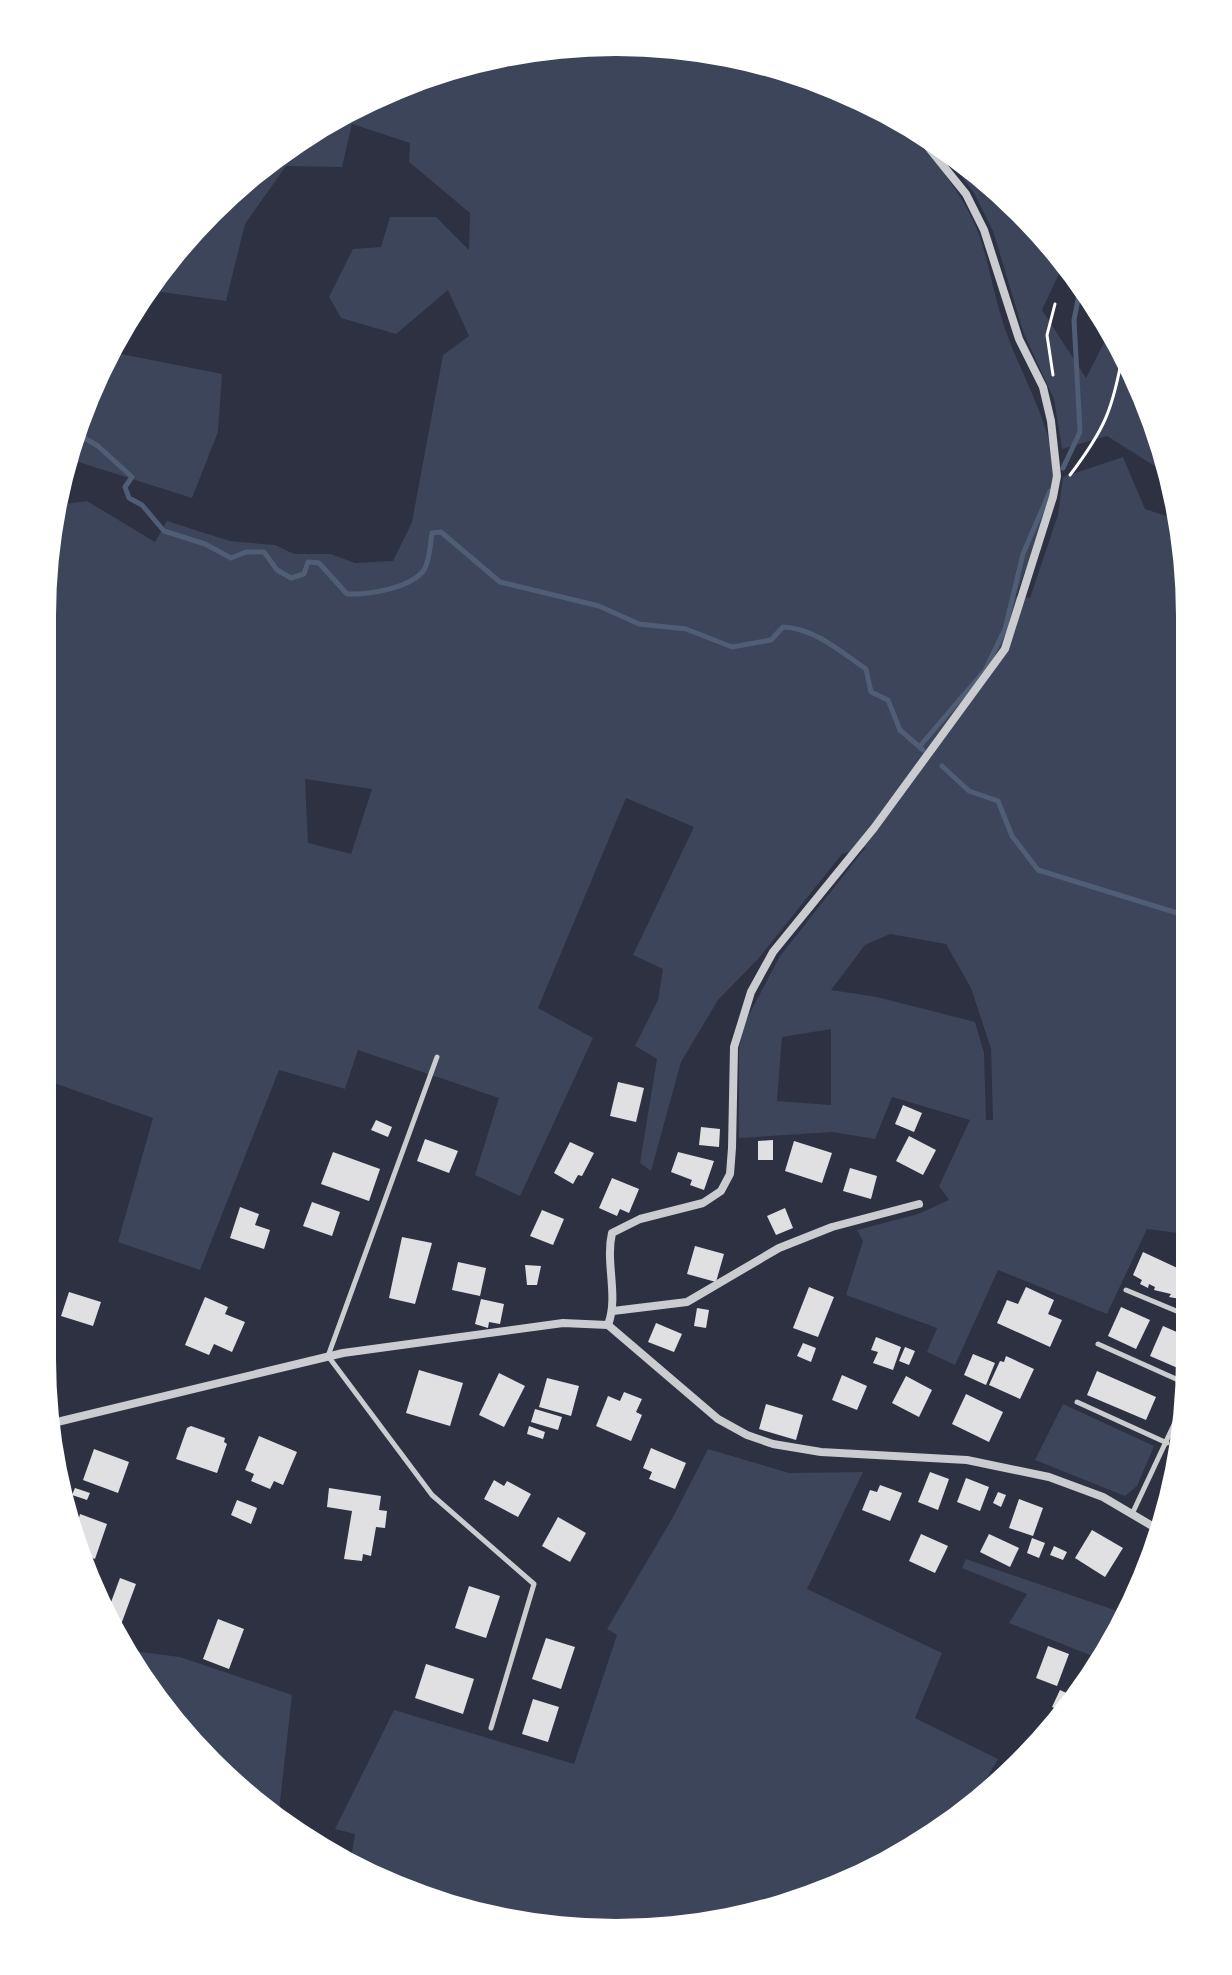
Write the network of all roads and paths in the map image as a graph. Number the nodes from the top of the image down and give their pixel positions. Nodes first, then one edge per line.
1 (936, 156) edge
2 (1055, 304) dead end
3 (1120, 372) edge
4 (1043, 387) junction
5 (1053, 497) junction
6 (437, 1057) dead end
7 (919, 1204) dead end
8 (1126, 1290) dead end
9 (613, 1311) junction
10 (1176, 1311) edge
11 (608, 1325) junction
12 (1098, 1344) dead end
13 (328, 1356) junction
14 (1175, 1379) edge
15 (1077, 1402) dead end
16 (60, 1421) edge
17 (1171, 1435) edge
18 (1167, 1443) junction
19 (1133, 1512) junction
20 (1151, 1524) edge
21 (491, 1728) dead end

1 - 4 street
2 - 4 path
3 - 5 path
4 - 5 street
5 - 9 street
6 - 13 lane
7 - 9 street
8 - 10 lane
9 - 11 street
11 - 13 street
11 - 19 street
12 - 14 lane
13 - 16 street
13 - 21 lane
15 - 18 lane
17 - 18 lane
18 - 19 lane
19 - 20 street

